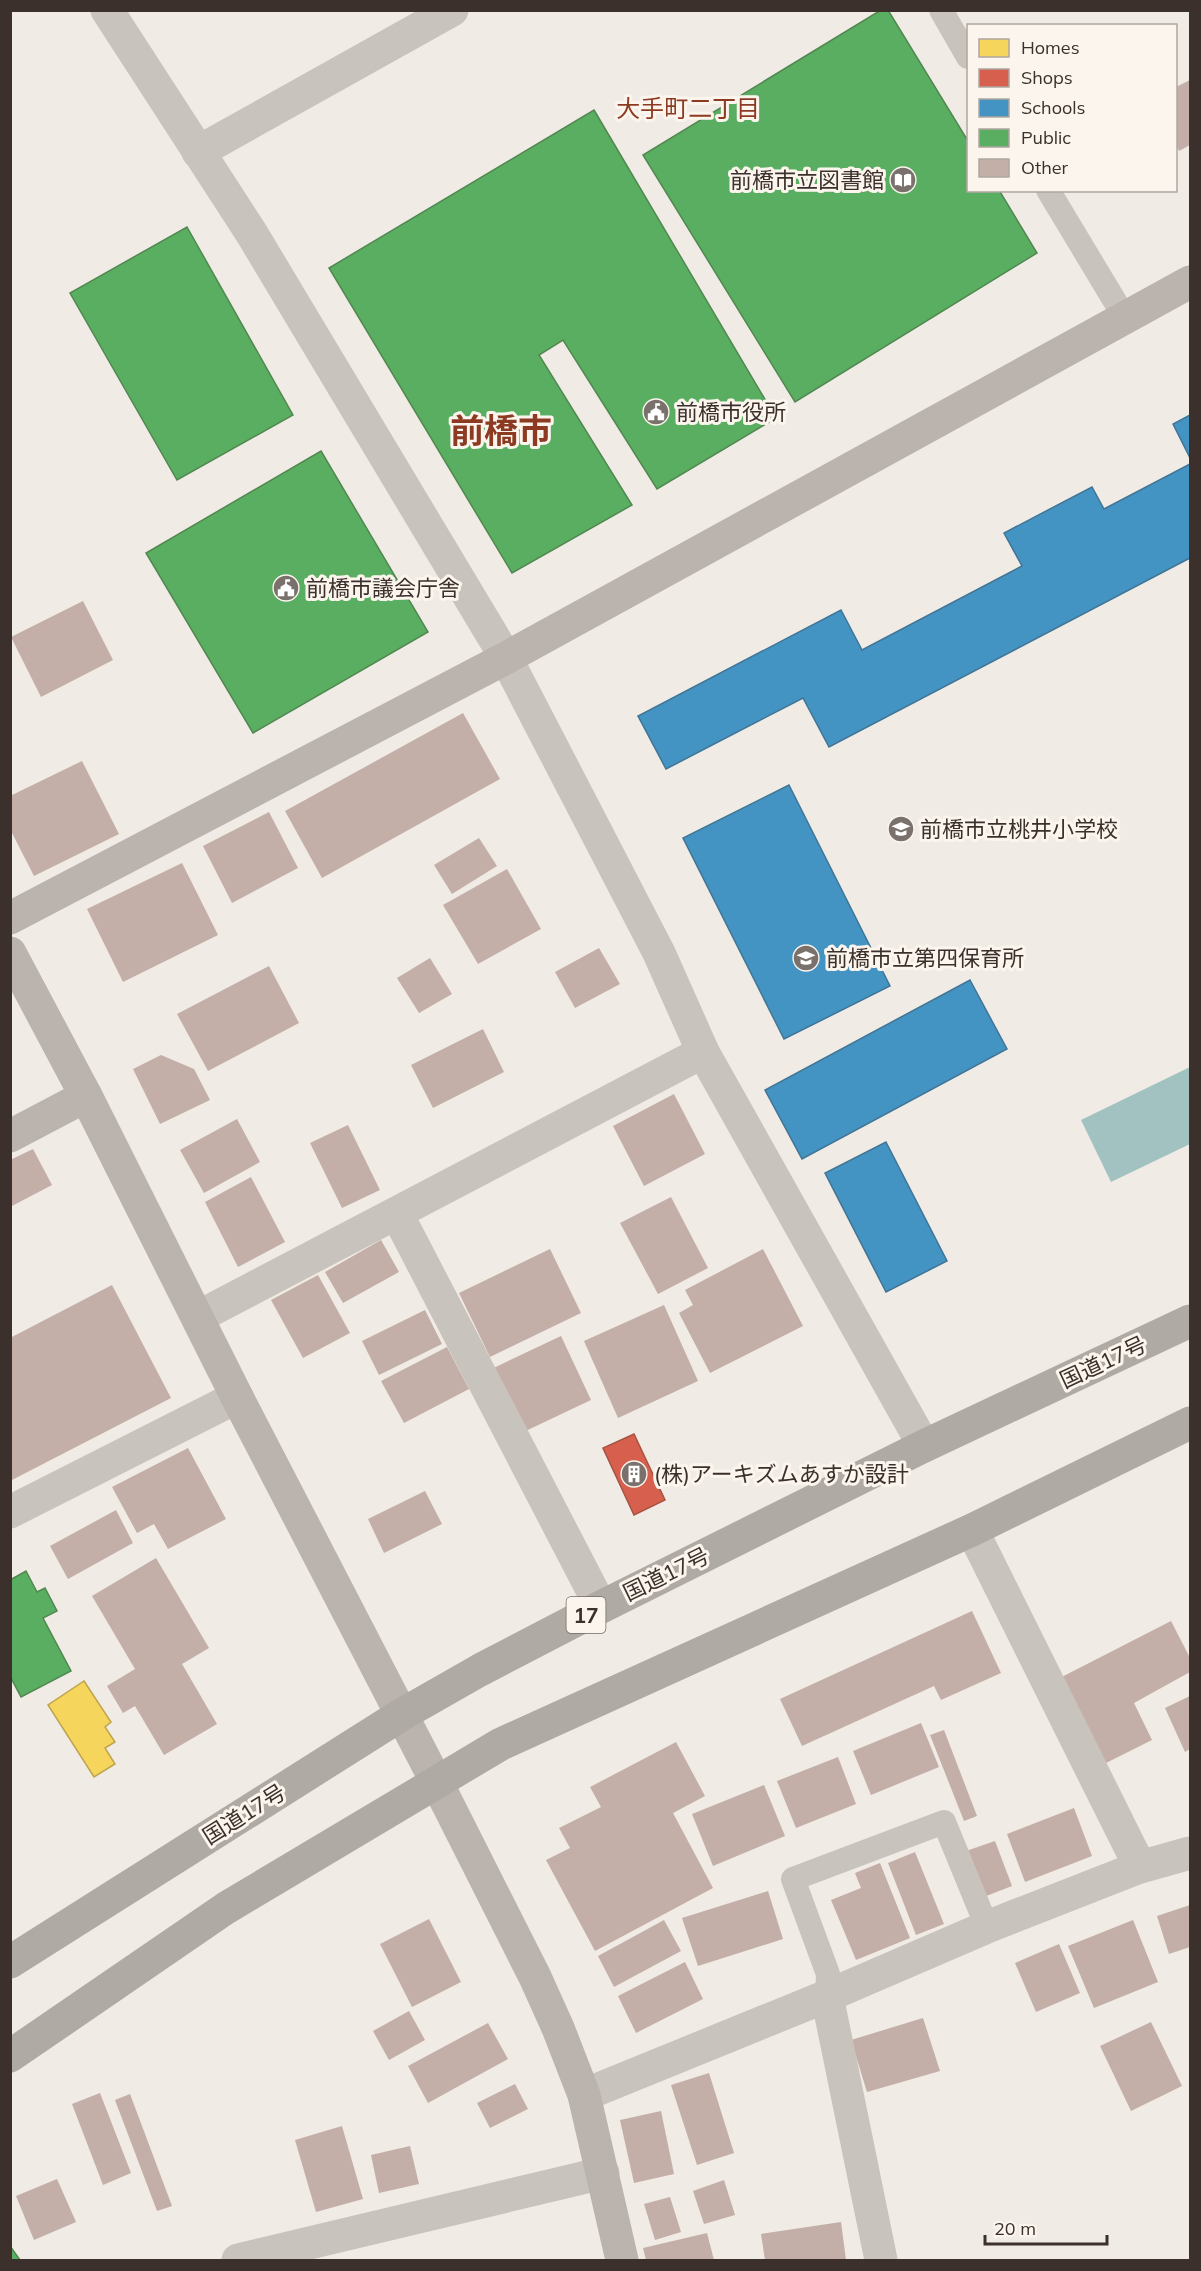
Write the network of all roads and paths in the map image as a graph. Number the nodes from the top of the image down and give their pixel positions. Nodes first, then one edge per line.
1 (107, 10) edge
2 (452, 10) edge
3 (941, 10) edge
4 (967, 54) edge
5 (198, 152) junction
6 (1049, 192) edge
7 (1191, 282) edge
8 (1125, 318) junction
9 (506, 658) junction
10 (10, 918) edge
11 (10, 953) edge
12 (703, 1052) junction
13 (86, 1096) junction
14 (10, 1136) edge
15 (397, 1214) junction
16 (198, 1317) junction
17 (1191, 1321) edge
18 (237, 1397) junction
19 (1191, 1423) edge
20 (924, 1446) junction
21 (10, 1512) edge
22 (972, 1530) junction
23 (601, 1606) junction
24 (401, 1715) junction
25 (437, 1783) junction
26 (1191, 1853) edge
27 (1140, 1867) junction
28 (987, 1927) junction
29 (10, 1962) edge
30 (827, 1996) junction
31 (10, 2056) edge
32 (584, 2095) junction
33 (603, 2173) junction
34 (238, 2260) edge
35 (622, 2260) edge
36 (882, 2260) edge

1 - 5 street
2 - 5 street
3 - 4 lane
5 - 9 street
6 - 8 lane
7 - 8 street
8 - 9 street
9 - 10 street
9 - 12 street
11 - 13 street
12 - 15 street
12 - 20 street
13 - 14 street
13 - 16 street
15 - 16 street
15 - 23 street
16 - 18 street
17 - 20 highway, 国道17号 / 17
18 - 21 street
18 - 24 street
19 - 22 highway
20 - 23 highway, 国道17号 / 17
22 - 25 highway
22 - 27 street
23 - 24 highway, 国道17号 / 17
24 - 25 street
24 - 29 highway, 国道17号 / 17
25 - 31 highway
25 - 32 street
26 - 27 street
27 - 28 street
28 - 30 street
28 - 30 lane
30 - 32 street
30 - 36 street
32 - 33 street
33 - 34 street
33 - 35 street

